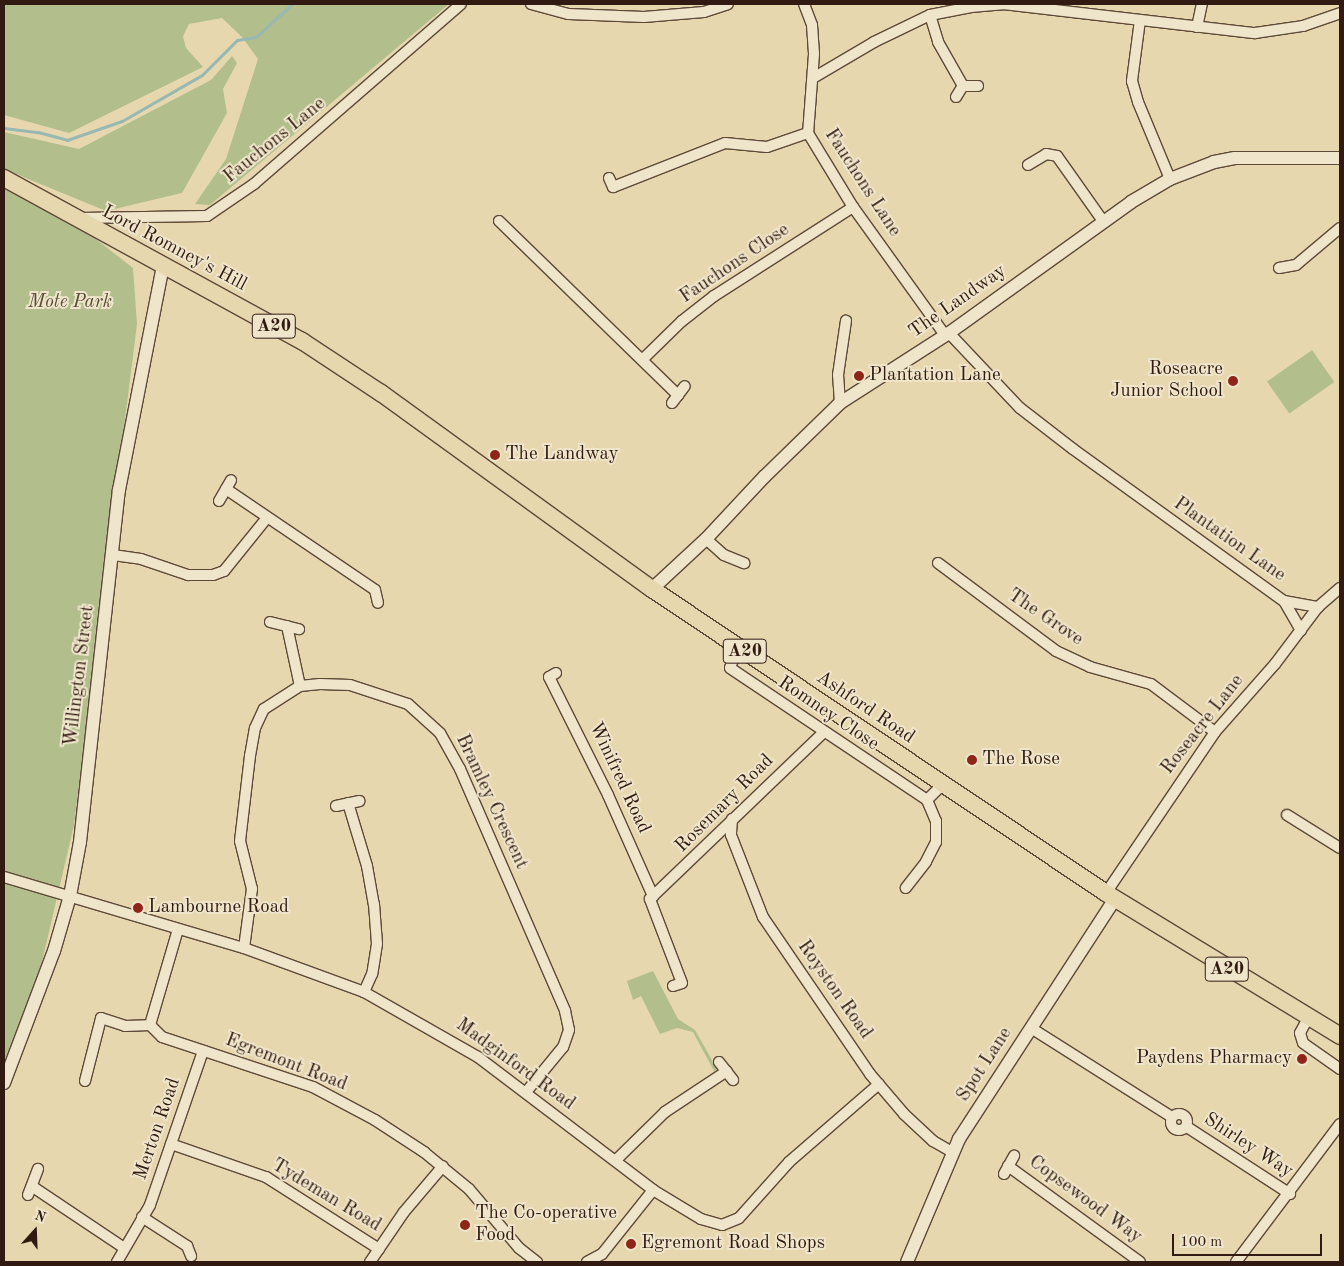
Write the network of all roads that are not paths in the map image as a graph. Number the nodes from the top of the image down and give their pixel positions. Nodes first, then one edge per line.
1 (461, 4) edge
2 (531, 4) edge
3 (728, 4) edge
4 (804, 4) edge
5 (1202, 4) edge
6 (1066, 8) edge
7 (1340, 13) edge
8 (930, 15) junction
9 (1140, 20) junction
10 (1197, 27) junction
11 (813, 78) junction
12 (963, 86) junction
13 (978, 86) dead end
14 (956, 97) dead end
15 (808, 133) junction
16 (1340, 158) edge
17 (1028, 165) dead end
18 (4, 178) edge
19 (608, 178) dead end
20 (1170, 179) junction
21 (853, 207) junction
22 (75, 218) junction
23 (499, 220) dead end
24 (1103, 221) junction
25 (1340, 228) edge
26 (163, 266) junction
27 (1279, 268) dead end
28 (846, 321) dead end
29 (947, 334) junction
30 (644, 359) junction
31 (685, 386) dead end
32 (381, 393) joint
33 (840, 403) junction
34 (219, 501) dead end
35 (266, 518) junction
36 (706, 539) junction
37 (113, 555) junction
38 (744, 563) dead end
39 (938, 563) dead end
40 (1340, 588) edge
41 (652, 589) junction
42 (1284, 601) junction
43 (378, 603) dead end
44 (1318, 607) junction
45 (270, 622) dead end
46 (288, 626) junction
47 (299, 629) dead end
48 (1301, 631) junction
49 (738, 646) junction
50 (552, 675) dead end
51 (300, 686) junction
52 (824, 732) junction
53 (1215, 732) junction
54 (943, 784) junction
55 (927, 800) junction
56 (359, 801) dead end
57 (348, 803) junction
58 (336, 806) dead end
59 (1287, 815) dead end
60 (732, 819) junction
61 (1340, 848) edge
62 (4, 877) edge
63 (906, 888) dead end
64 (70, 896) junction
65 (1111, 896) junction
66 (652, 898) junction
67 (178, 929) junction
68 (244, 948) junction
69 (673, 986) dead end
70 (364, 992) junction
71 (1308, 1018) junction
72 (150, 1025) junction
73 (1031, 1028) junction
74 (1340, 1036) edge
75 (203, 1051) junction
76 (719, 1062) dead end
77 (1340, 1069) edge
78 (727, 1071) junction
79 (733, 1080) dead end
80 (85, 1081) dead end
81 (4, 1083) edge
82 (879, 1084) junction
83 (526, 1092) junction
84 (1340, 1124) edge
85 (171, 1144) junction
86 (952, 1152) junction
87 (1014, 1156) dead end
88 (616, 1160) junction
89 (443, 1166) junction
90 (38, 1170) dead end
91 (653, 1190) junction
92 (1290, 1194) junction
93 (142, 1217) junction
94 (124, 1248) junction
95 (379, 1249) junction
96 (191, 1256) dead end
97 (117, 1262) edge
98 (370, 1262) edge
99 (537, 1262) edge
100 (587, 1262) edge
101 (907, 1262) edge
102 (1140, 1262) edge
103 (1236, 1262) edge

1 - 22 street, Fauchons Lane
2 - 3 street
4 - 11 street, Fauchons Lane
5 - 10 street
6 - 8 street
6 - 9 street
7 - 10 street
8 - 11 street
8 - 12 street
9 - 10 street
9 - 20 street
11 - 15 street, Fauchons Lane
12 - 13 street
12 - 14 street
15 - 19 street
15 - 21 street, Fauchons Lane
16 - 20 street, The Landway
17 - 24 street
18 - 22 main road, A20
20 - 24 street, The Landway
21 - 29 street, Fauchons Lane
21 - 30 street, Fauchons Close
22 - 26 main road, Lord Romney's Hill / A20
23 - 30 street
24 - 29 street, The Landway
25 - 27 street
26 - 32 main road, Lord Romney's Hill / A20
26 - 37 street, Willington Street
28 - 33 street
29 - 33 street, The Landway
29 - 42 street, Plantation Lane
30 - 31 street
32 - 41 main road, Ashford Road / A20
33 - 36 street, The Landway
34 - 35 street
35 - 37 street
35 - 43 street
36 - 38 street
36 - 41 street, The Landway
37 - 64 street, Willington Street
39 - 53 street, The Grove
40 - 44 street, Roseacre Lane
41 - 49 main road, Ashford Road / A20
42 - 44 street, Plantation Lane
42 - 48 street, Plantation Lane
44 - 48 street, Roseacre Lane
45 - 46 street
46 - 47 street
46 - 51 street
48 - 53 street, Roseacre Lane
49 - 52 street, Romney Close
49 - 54 main road, Ashford Road / A20
50 - 66 street, Winifred Road
51 - 68 street
51 - 83 street, Bramley Crescent
52 - 55 street, Romney Close
52 - 60 street, Rosemary Road
53 - 65 street, Roseacre Lane
54 - 55 street
54 - 65 main road, Ashford Road / A20
55 - 63 street
56 - 57 street
57 - 58 street
57 - 70 street
59 - 61 street
60 - 66 street, Rosemary Road
60 - 82 street, Royston Road
62 - 64 street, Madginford Road
64 - 67 street, Madginford Road
64 - 81 street, Willington Street
65 - 71 main road, Ashford Road / A20
65 - 73 street, Spot Lane
66 - 69 street, Winifred Road
67 - 68 street, Madginford Road
67 - 72 street
68 - 70 street, Madginford Road
70 - 83 street, Madginford Road
71 - 74 main road, Ashford Road / A20
71 - 77 street
72 - 75 street, Egremont Road
72 - 80 street
73 - 86 street, Spot Lane
73 - 92 street, Shirley Way
75 - 85 street, Merton Road
75 - 89 street, Egremont Road
76 - 78 street
78 - 79 street
78 - 88 street
82 - 86 street, Royston Road
82 - 91 street, Madginford Road
83 - 88 street, Madginford Road
84 - 92 street
85 - 93 street, Merton Road
85 - 95 street, Tydeman Road
86 - 101 street, Spot Lane
87 - 102 street, Copsewood Way
88 - 91 street, Madginford Road
89 - 95 street
89 - 99 street, Egremont Road
90 - 94 street
91 - 100 street
92 - 103 street
93 - 94 street, Merton Road
93 - 96 street
94 - 97 street, Merton Road
95 - 98 street

